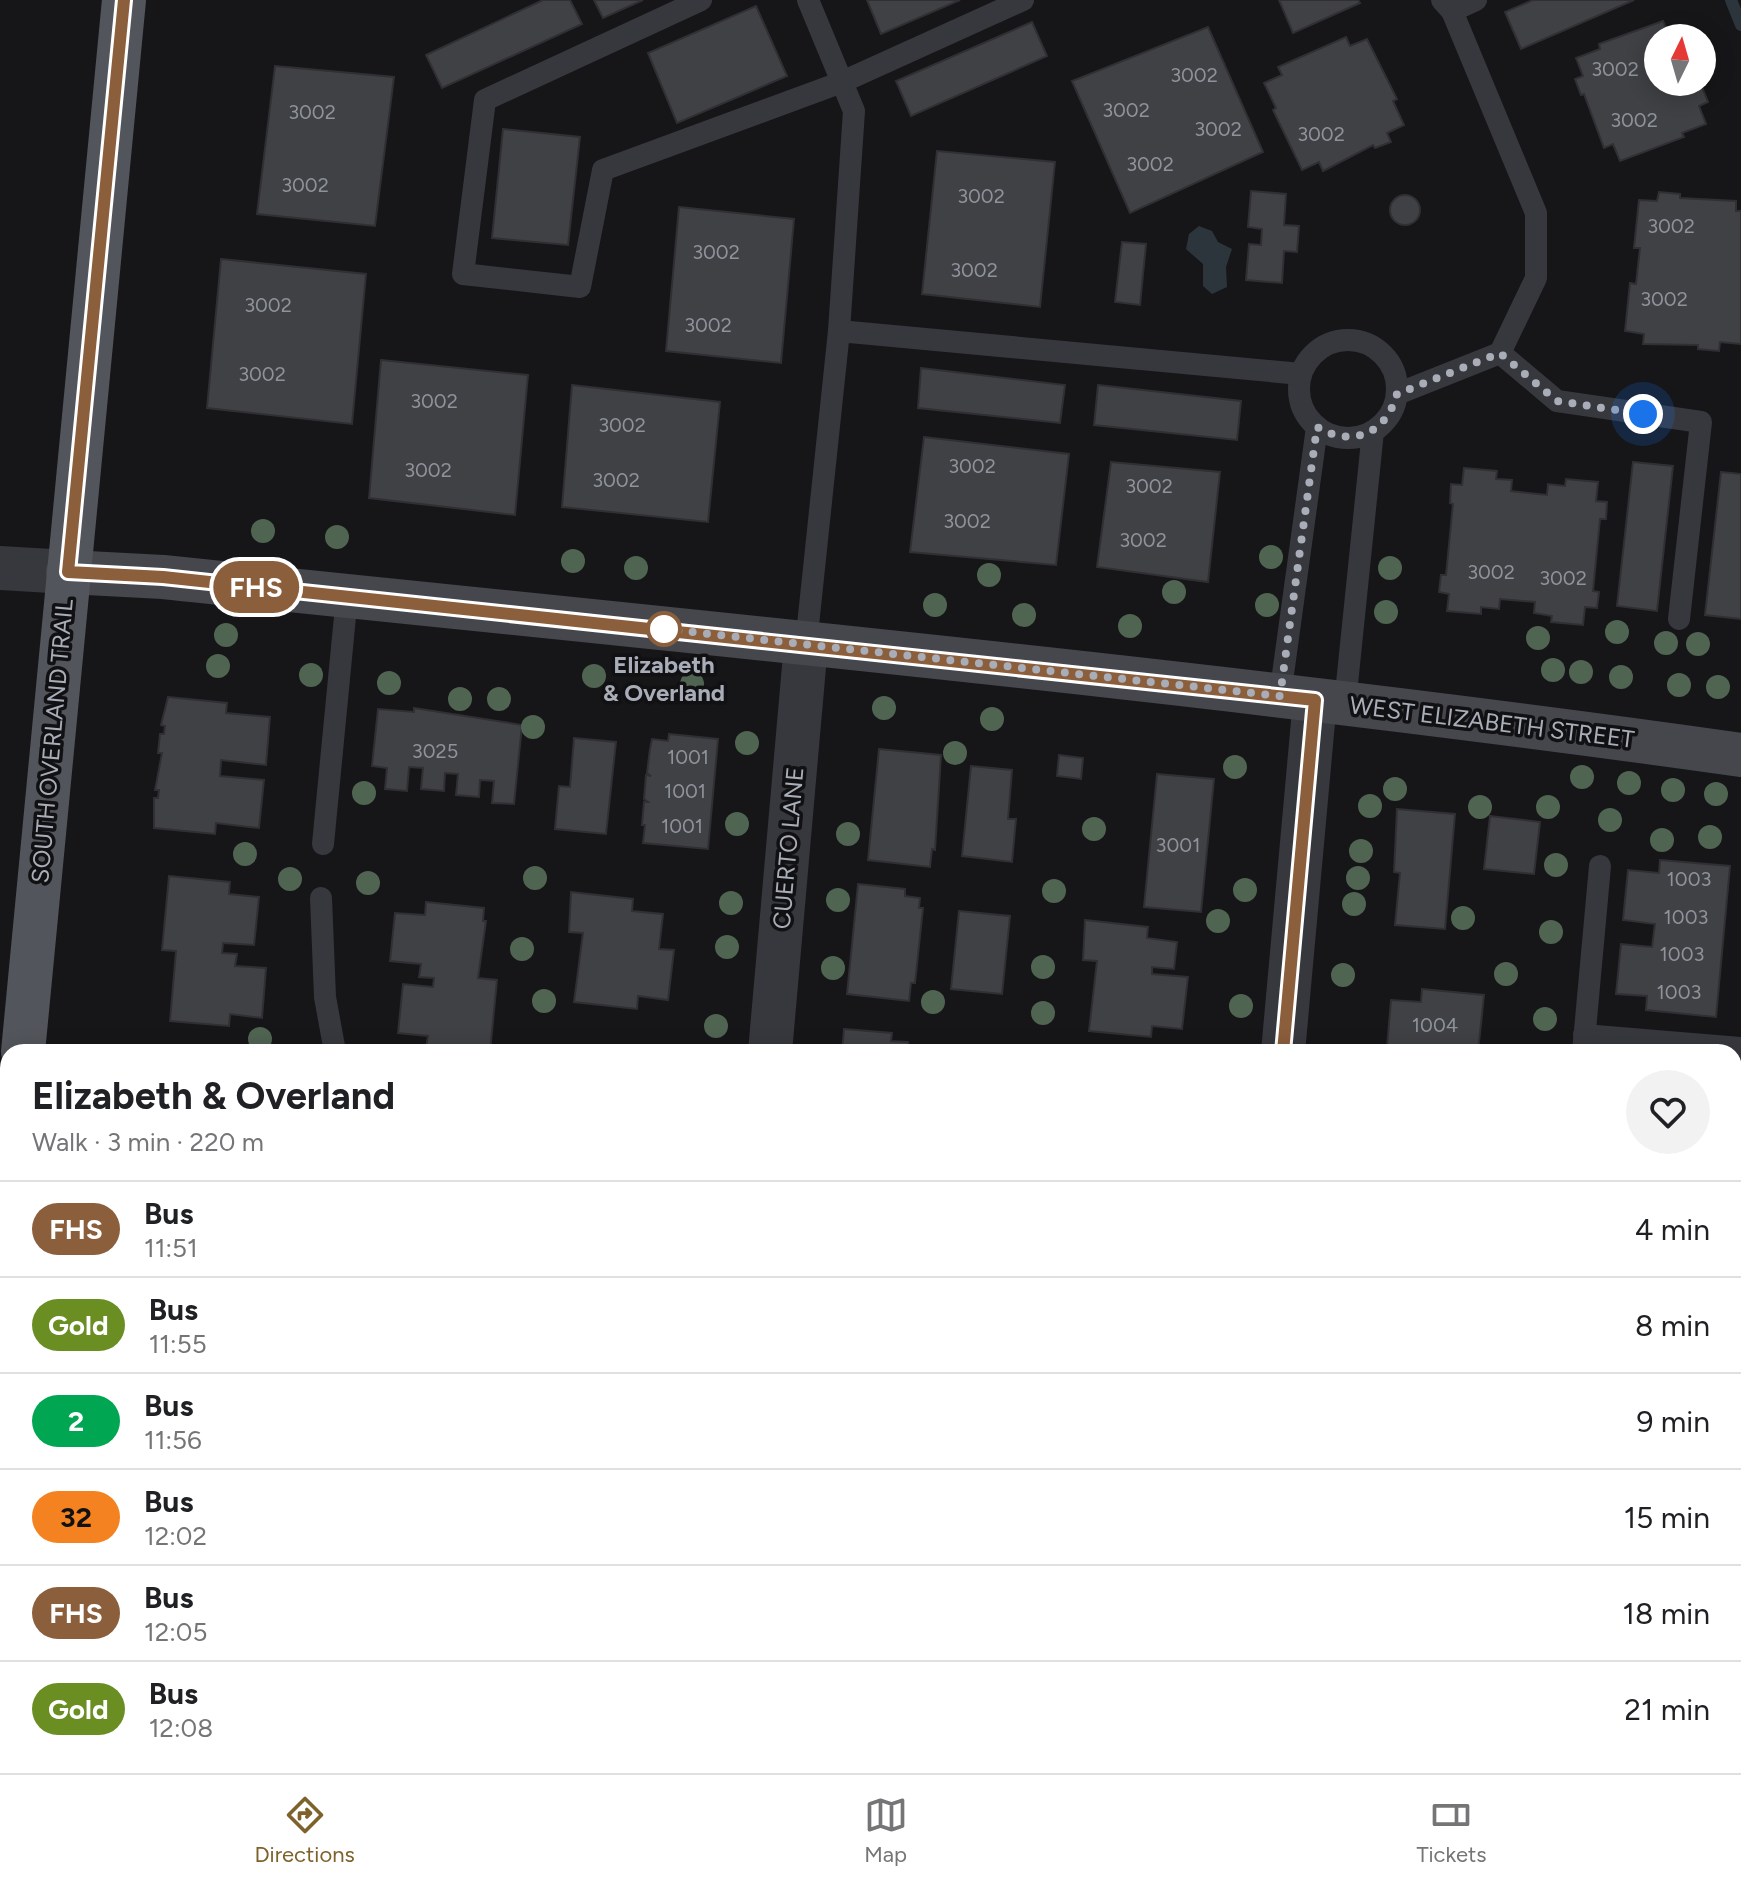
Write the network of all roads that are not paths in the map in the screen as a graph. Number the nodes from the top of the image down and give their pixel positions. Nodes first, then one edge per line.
1 (124, 0) edge
2 (701, 0) edge
3 (808, 0) edge
4 (1023, 0) edge
5 (1476, 0) edge
6 (1447, 6) edge
7 (842, 82) junction
8 (839, 331) junction
9 (1500, 353) junction
10 (1301, 374) junction
11 (1397, 394) junction
12 (1317, 427) junction
13 (1373, 431) junction
14 (0, 568) edge
15 (68, 572) junction
16 (347, 596) junction
17 (1679, 619) dead end
18 (806, 644) junction
19 (1314, 700) junction
20 (1741, 755) edge
21 (323, 844) dead end
22 (1600, 866) dead end
23 (321, 898) dead end
24 (1584, 1043) edge
25 (24, 1044) edge
26 (334, 1044) edge
27 (771, 1044) edge
28 (1284, 1044) edge
29 (1615, 1044) edge

1 - 15 main road, SOUTH OVERLAND TRAIL
2 - 7 lane
3 - 7 lane
4 - 7 lane
5 - 6 lane
6 - 9 lane
7 - 8 lane
8 - 10 lane
8 - 18 lane
9 - 11 lane
9 - 17 lane
10 - 11 lane
10 - 12 lane
11 - 13 lane
12 - 13 lane
12 - 19 lane
13 - 19 lane
14 - 15 street, WEST ELIZABETH STREET
15 - 16 main road, WEST ELIZABETH STREET
15 - 25 main road, SOUTH OVERLAND TRAIL
16 - 18 main road, WEST ELIZABETH STREET
16 - 21 lane
18 - 19 main road, WEST ELIZABETH STREET
18 - 27 street, CUERTO LANE
19 - 20 main road, WEST ELIZABETH STREET
19 - 28 street
22 - 24 lane
23 - 26 lane
24 - 29 lane

